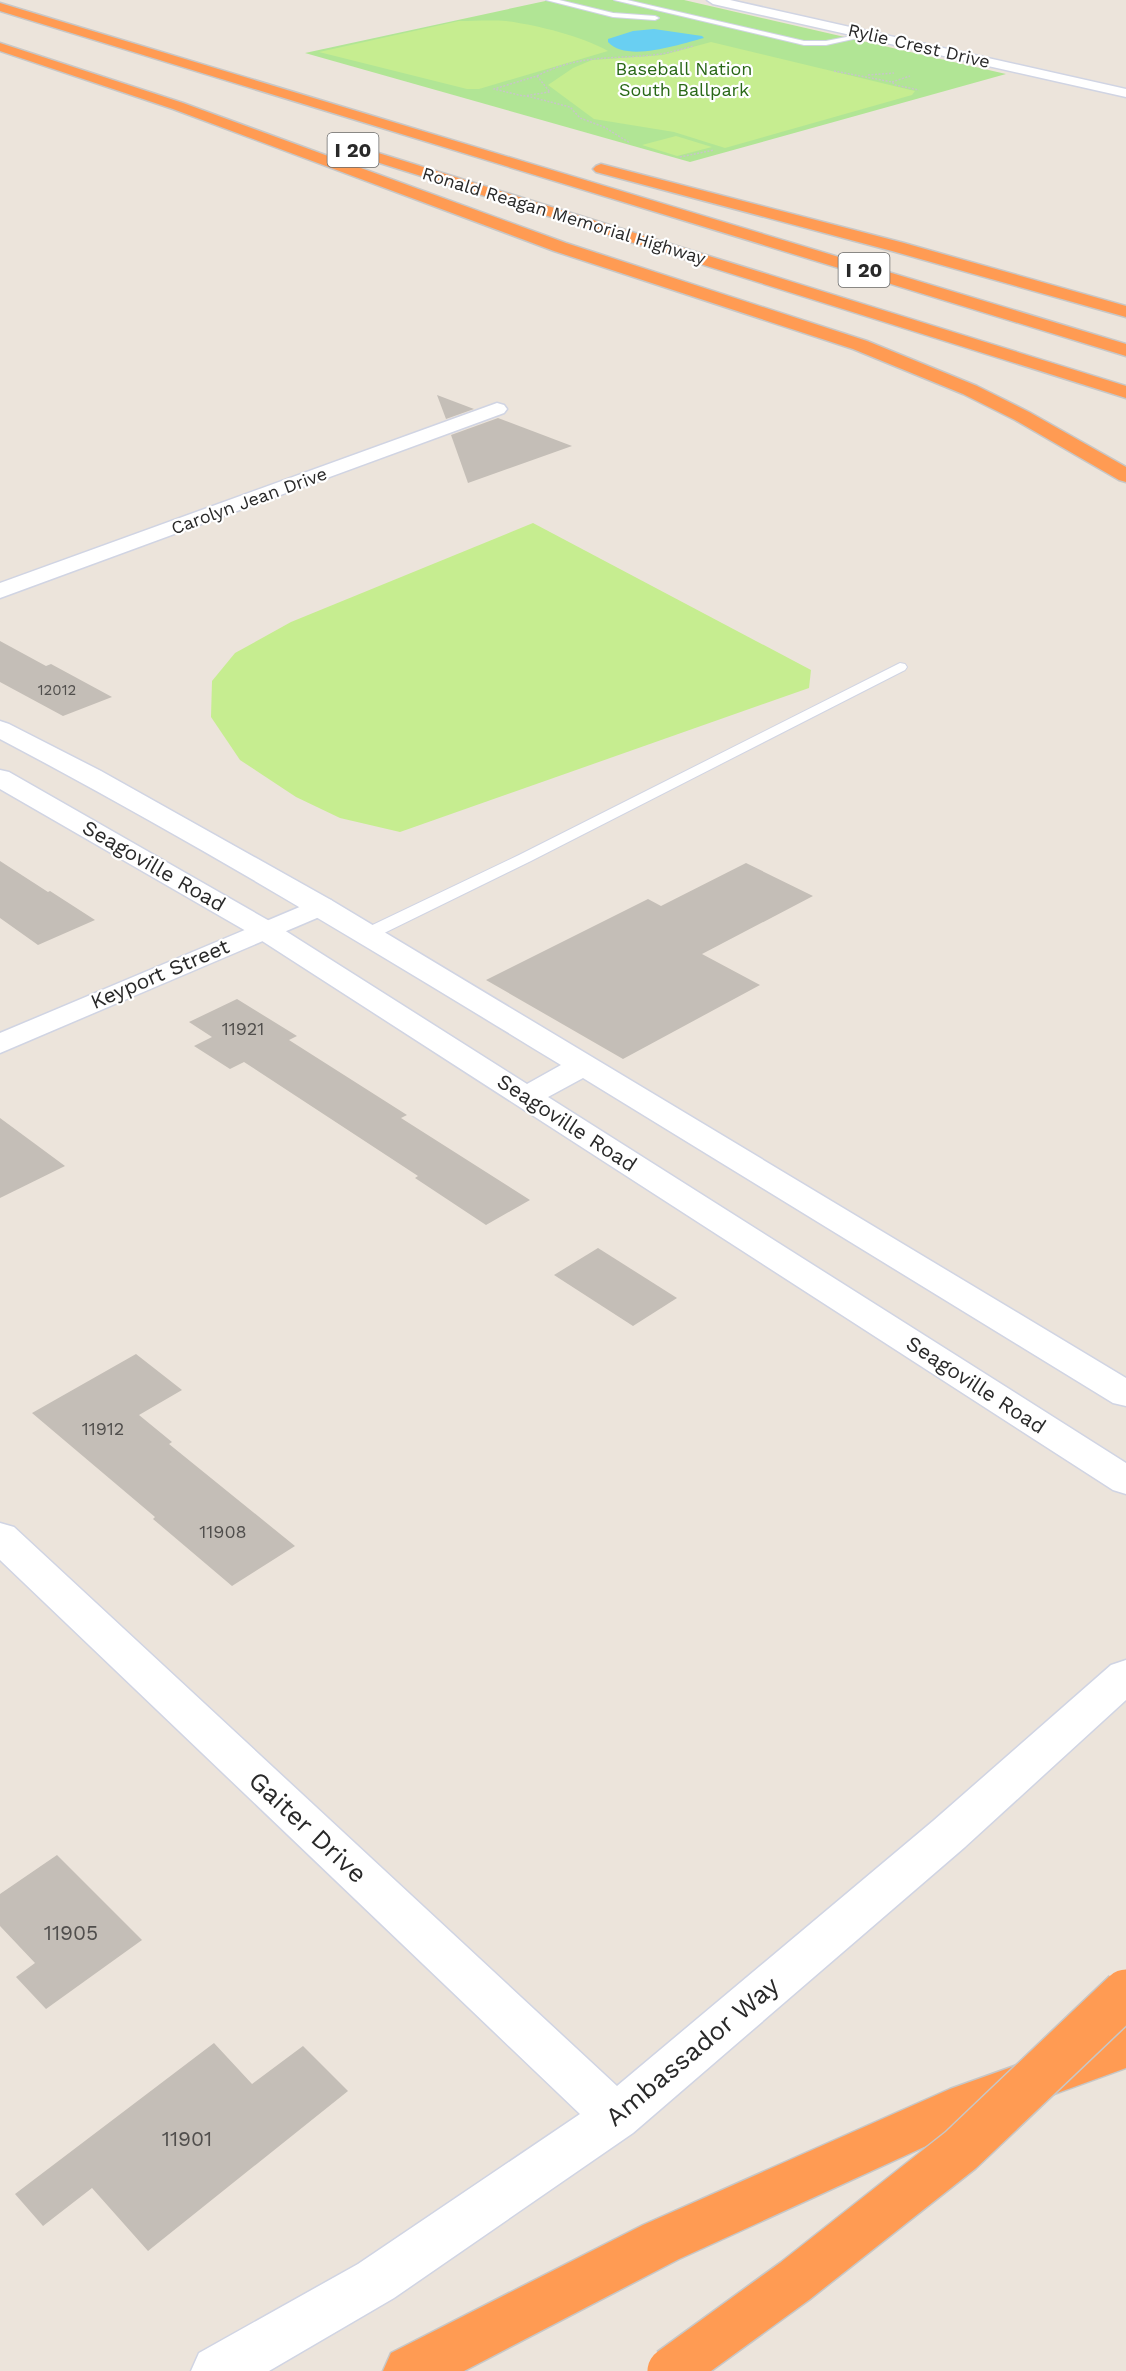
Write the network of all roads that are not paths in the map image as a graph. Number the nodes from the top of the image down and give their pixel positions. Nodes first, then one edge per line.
1 (550, 0) edge
2 (618, 0) edge
3 (713, 0) edge
4 (0, 6) edge
5 (682, 16) junction
6 (867, 35) junction
7 (0, 45) edge
8 (1126, 93) edge
9 (292, 131) dead end
10 (500, 143) dead end
11 (360, 153) dead end
12 (582, 164) dead end
13 (602, 191) junction
14 (704, 260) junction
15 (1126, 312) edge
16 (1126, 335) edge
17 (1126, 350) edge
18 (1126, 392) edge
19 (1126, 406) edge
20 (497, 409) dead end
21 (1126, 476) edge
22 (0, 591) edge
23 (900, 667) dead end
24 (0, 729) edge
25 (0, 778) edge
26 (321, 906) junction
27 (263, 929) junction
28 (368, 934) junction
29 (0, 1044) edge
30 (584, 1065) junction
31 (526, 1097) junction
32 (1126, 1395) edge
33 (1126, 1481) edge
34 (0, 1537) edge
35 (1126, 1676) edge
36 (1126, 1993) edge
37 (1126, 2047) edge
38 (616, 2117) junction
39 (218, 2371) edge
40 (410, 2371) edge
41 (671, 2371) edge

1 - 5 lane
2 - 5 lane
3 - 6 street, Rylie Crest Drive
4 - 10 highway
4 - 13 highway, Ronald Reagan Memorial Highway / I 20
5 - 6 lane
6 - 8 street, Rylie Crest Drive
7 - 9 highway
7 - 21 highway
11 - 14 highway, Ronald Reagan Memorial Highway / I 20
12 - 15 highway
13 - 16 highway
13 - 17 highway, Ronald Reagan Memorial Highway / I 20
14 - 18 highway, Ronald Reagan Memorial Highway / I 20
14 - 19 highway
20 - 22 street, Carolyn Jean Drive
23 - 28 lane
24 - 26 street
25 - 27 street, Seagoville Road
26 - 27 street, Keyport Street
26 - 28 street
27 - 29 street, Keyport Street
27 - 31 street, Seagoville Road
28 - 30 street
30 - 31 street
30 - 32 street
31 - 33 street, Seagoville Road
34 - 38 street, Gaiter Drive
35 - 38 street, Ambassador Way
36 - 41 highway, bridge
37 - 40 highway
38 - 39 street, Ambassador Way

